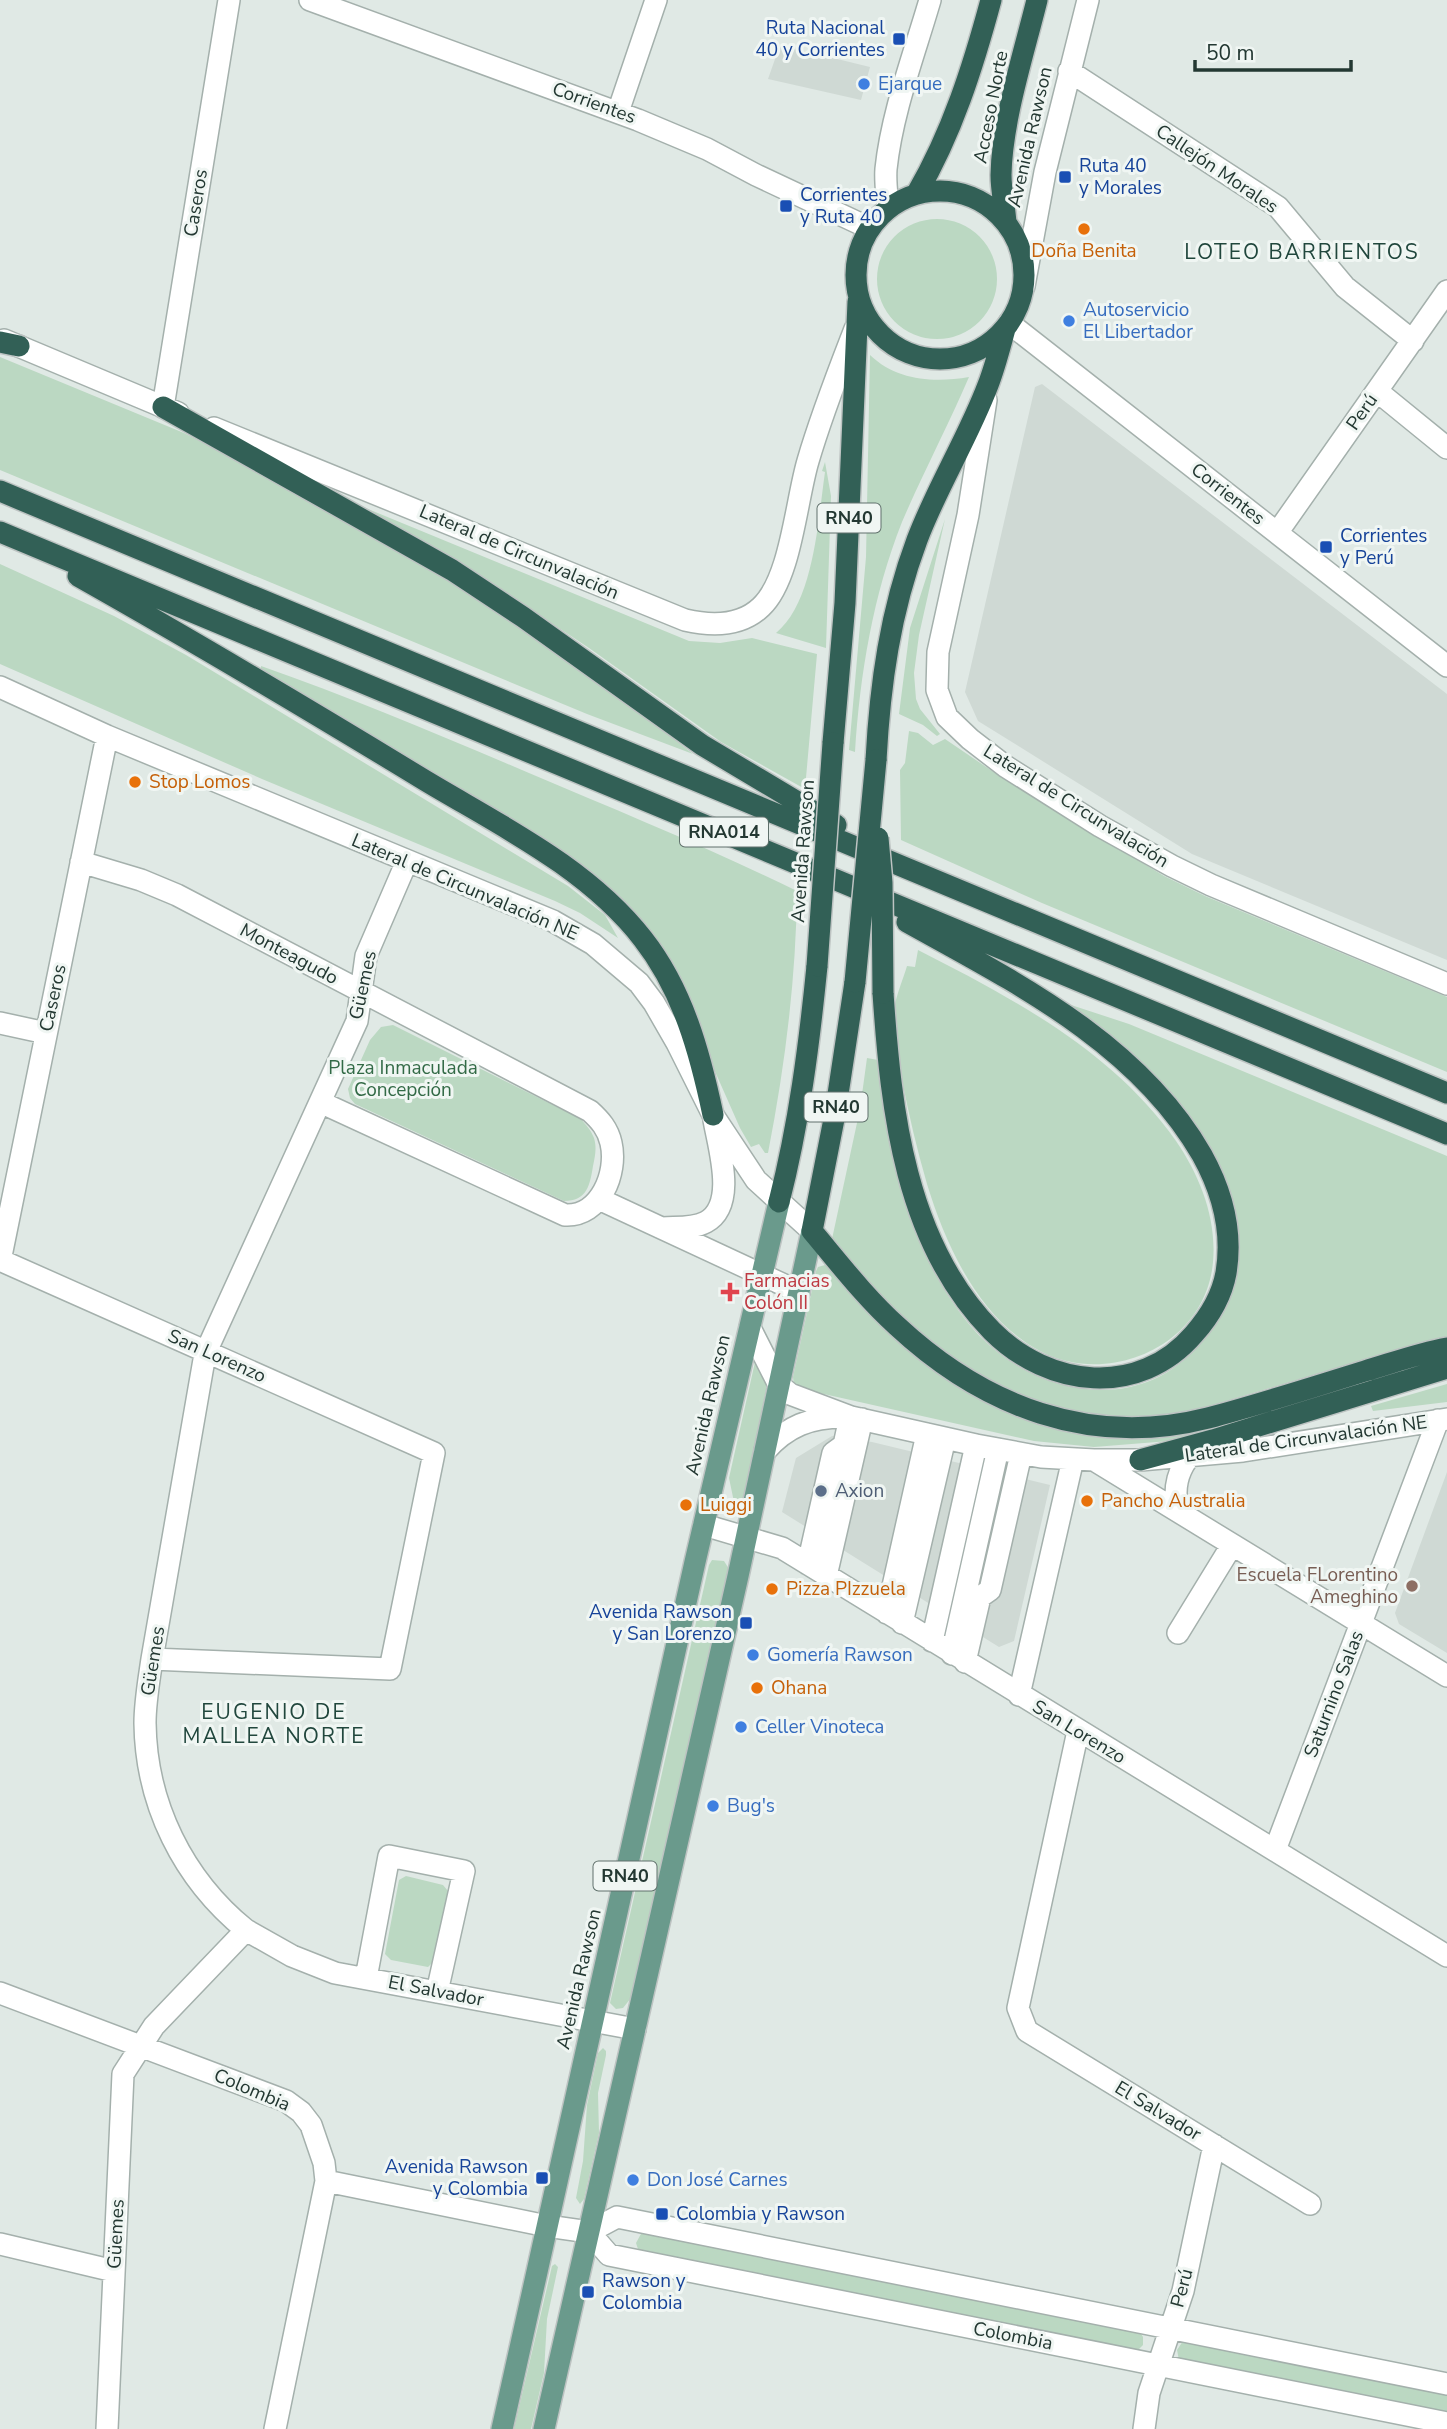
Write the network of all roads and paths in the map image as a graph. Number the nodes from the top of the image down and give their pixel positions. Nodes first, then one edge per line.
1 (229, 0) edge
2 (310, 0) edge
3 (656, 0) edge
4 (930, 0) edge
5 (991, 0) edge
6 (1037, 0) edge
7 (1088, 0) edge
8 (1069, 71) junction
9 (618, 112) junction
10 (917, 193) junction
11 (888, 207) junction
12 (1006, 223) junction
13 (869, 228) junction
14 (1024, 286) junction
15 (1447, 291) edge
16 (858, 293) junction
17 (857, 324) junction
18 (1008, 325) junction
19 (1413, 341) junction
20 (6, 342) edge
21 (988, 385) junction
22 (1377, 391) junction
23 (163, 407) junction
24 (1447, 449) edge
25 (0, 491) edge
26 (0, 532) edge
27 (1278, 533) junction
28 (1447, 666) edge
29 (0, 687) edge
30 (107, 736) junction
31 (874, 783) junction
32 (730, 834) junction
33 (407, 861) junction
34 (81, 862) junction
35 (943, 882) junction
36 (1447, 985) edge
37 (361, 991) junction
38 (0, 1023) edge
39 (46, 1034) junction
40 (1447, 1093) edge
41 (320, 1102) junction
42 (713, 1115) junction
43 (1447, 1134) edge
44 (599, 1199) junction
45 (779, 1202) junction
46 (662, 1228) junction
47 (812, 1231) junction
48 (0, 1260) edge
49 (762, 1276) junction
50 (799, 1292) junction
51 (750, 1328) junction
52 (1447, 1348) edge
53 (206, 1352) junction
54 (1447, 1368) edge
55 (779, 1385) junction
56 (856, 1418) junction
57 (1442, 1419) edge
58 (929, 1434) junction
59 (976, 1445) junction
60 (999, 1449) junction
61 (1196, 1449) junction
62 (765, 1451) junction
63 (1021, 1454) junction
64 (1084, 1460) junction
65 (1139, 1460) joint
66 (1179, 1512) junction
67 (704, 1525) junction
68 (746, 1538) junction
69 (1232, 1545) junction
70 (817, 1570) junction
71 (888, 1614) junction
72 (1361, 1623) junction
73 (1178, 1633) dead end
74 (932, 1641) junction
75 (959, 1658) junction
76 (152, 1659) junction
77 (1447, 1676) edge
78 (1019, 1695) junction
79 (1078, 1731) junction
80 (1275, 1850) junction
81 (246, 1930) junction
82 (1447, 1956) edge
83 (366, 1978) junction
84 (437, 1992) junction
85 (0, 1993) edge
86 (593, 2021) junction
87 (635, 2029) junction
88 (140, 2048) junction
89 (1214, 2145) junction
90 (326, 2181) junction
91 (1310, 2204) dead end
92 (547, 2226) junction
93 (589, 2232) junction
94 (0, 2244) edge
95 (114, 2270) junction
96 (1171, 2328) junction
97 (1159, 2365) junction
98 (1447, 2384) edge
99 (1447, 2423) edge
100 (107, 2429) edge
101 (275, 2429) edge
102 (502, 2429) edge
103 (544, 2429) edge
104 (1144, 2429) edge

1 - 23 street, Caseros
2 - 9 street, Corrientes
3 - 9 street
4 - 11 street
5 - 10 highway, Acceso Norte
6 - 12 highway, Acceso Norte / RN40
7 - 8 street, Avenida Rawson
8 - 14 street, Avenida Rawson
8 - 19 street, Callejón Morales
9 - 13 street, Corrientes
10 - 11 highway, Acceso Norte / RN40
10 - 12 highway, Acceso Norte / RN40
11 - 13 highway, Acceso Norte / RN40
12 - 14 highway, Acceso Norte / RN40
13 - 16 highway, Acceso Norte / RN40
14 - 18 highway, Acceso Norte / RN40
15 - 19 street, Perú
16 - 17 highway, Avenida Rawson / RN40
16 - 18 highway, Acceso Norte / RN40
17 - 23 street, Lateral de Circunvalación
17 - 45 highway, Avenida Rawson / RN40, bridge
18 - 21 highway, RN40
18 - 27 street, Corrientes
19 - 22 street, Perú
20 - 23 street, Lateral de Circunvalación
21 - 31 highway, RN40, bridge
21 - 36 street, Lateral de Circunvalación
22 - 24 street
22 - 27 street, Perú
23 - 35 highway
25 - 35 highway, RNA014
26 - 32 highway, RNA014
26 - 42 highway
27 - 28 street, Corrientes
29 - 30 street, Lateral de Circunvalación NE
30 - 33 street, Lateral de Circunvalación NE
30 - 34 street, Caseros
31 - 32 highway, bridge
31 - 47 highway, RN40, bridge
32 - 43 highway, RNA014
33 - 37 street, Güemes
33 - 42 street, Lateral de Circunvalación NE
34 - 37 street, Monteagudo
34 - 39 street, Caseros
35 - 40 highway, RNA014
37 - 41 street, Güemes
37 - 44 street, Monteagudo
38 - 39 street
39 - 48 street, Caseros
41 - 44 street
41 - 53 street, Güemes
42 - 45 street, Lateral de Circunvalación NE
42 - 46 street
44 - 46 street
45 - 47 street, Lateral de Circunvalación NE
45 - 49 main road, Avenida Rawson / RN40
46 - 49 street
47 - 50 main road, RN40
47 - 52 highway
48 - 53 street, San Lorenzo
49 - 50 street
49 - 51 main road, Avenida Rawson / RN40
50 - 55 main road, RN40
51 - 55 street
51 - 67 main road, Avenida Rawson / RN40
53 - 76 street, Güemes
53 - 76 street, San Lorenzo
54 - 61 highway
55 - 56 street
55 - 62 main road, RN40
56 - 58 street
56 - 62 street
56 - 70 street
57 - 61 street, Lateral de Circunvalación NE
57 - 72 street, Saturnino Salas
58 - 59 street
58 - 71 street
58 - 71 street
59 - 60 street
59 - 74 street
60 - 63 street
60 - 75 street
61 - 65 highway
61 - 66 street
62 - 68 main road, RN40
63 - 64 street
63 - 75 street
64 - 65 street
64 - 66 street
64 - 78 street
66 - 69 street
67 - 68 street, San Lorenzo
67 - 86 main road, Avenida Rawson / RN40
68 - 70 street, San Lorenzo
68 - 87 main road, RN40
69 - 72 street
69 - 73 street
70 - 71 street, San Lorenzo
71 - 74 street, San Lorenzo
72 - 77 street
72 - 80 street, Saturnino Salas
74 - 75 street, San Lorenzo
75 - 78 street, San Lorenzo
76 - 81 street, Güemes
78 - 79 street, San Lorenzo
79 - 80 street, San Lorenzo
79 - 89 street, El Salvador
80 - 82 street, San Lorenzo
81 - 83 street, El Salvador
81 - 88 street, Güemes
83 - 84 street, El Salvador
83 - 84 street
84 - 86 street, El Salvador
85 - 88 street, Colombia
86 - 87 street, El Salvador
86 - 92 main road, Avenida Rawson / RN40
87 - 93 main road, RN40
88 - 90 street, Colombia
88 - 95 street, Güemes
89 - 91 street, El Salvador
89 - 96 street, Perú
90 - 92 street
90 - 101 street
92 - 93 street
92 - 102 main road, Avenida Rawson / RN40
93 - 96 street, Colombia
93 - 97 street, Colombia
93 - 103 main road, RN40
94 - 95 street
95 - 100 street, Güemes
96 - 97 street, Perú
96 - 98 street, Colombia
97 - 99 street, Colombia
97 - 104 street, Perú

